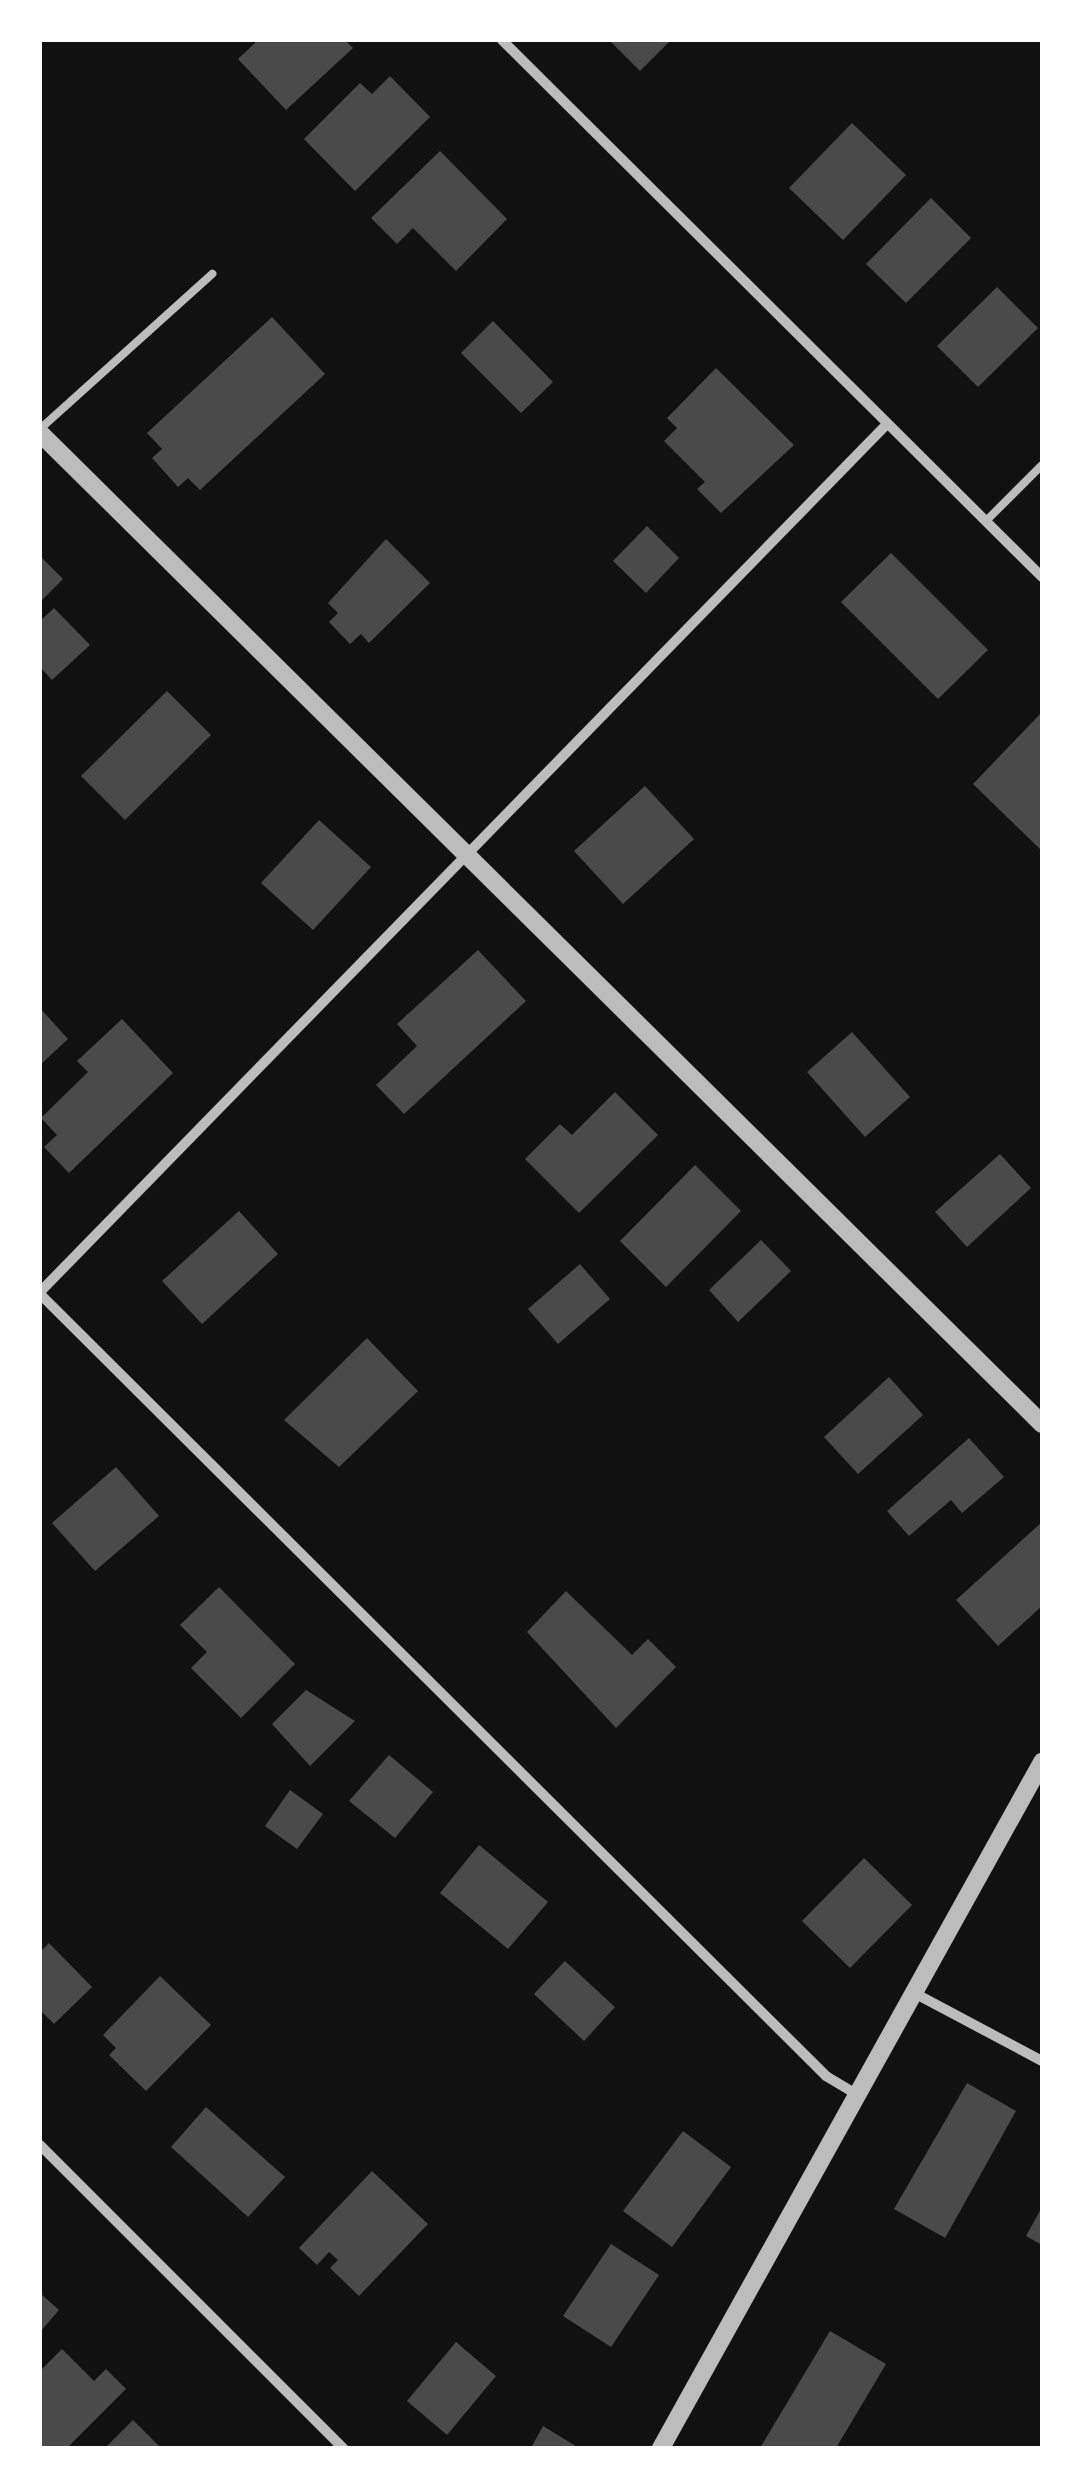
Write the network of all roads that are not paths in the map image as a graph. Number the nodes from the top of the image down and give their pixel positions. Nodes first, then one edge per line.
1 (502, 40) edge
2 (212, 274) dead end
3 (886, 426) junction
4 (40, 431) edge
5 (1042, 465) edge
6 (986, 522) junction
7 (1042, 577) edge
8 (466, 862) junction
9 (40, 1293) edge
10 (1042, 1424) edge
11 (1042, 1762) edge
12 (918, 1994) junction
13 (1042, 2061) edge
14 (859, 2096) junction
15 (40, 2145) edge
16 (343, 2448) edge
17 (661, 2448) edge

1 - 3 street
2 - 4 lane
3 - 6 street
3 - 8 street
4 - 8 street
5 - 6 lane
6 - 7 street
8 - 9 street
8 - 10 street
9 - 14 street
11 - 12 street
12 - 13 street
12 - 14 street
14 - 17 street
15 - 16 street

